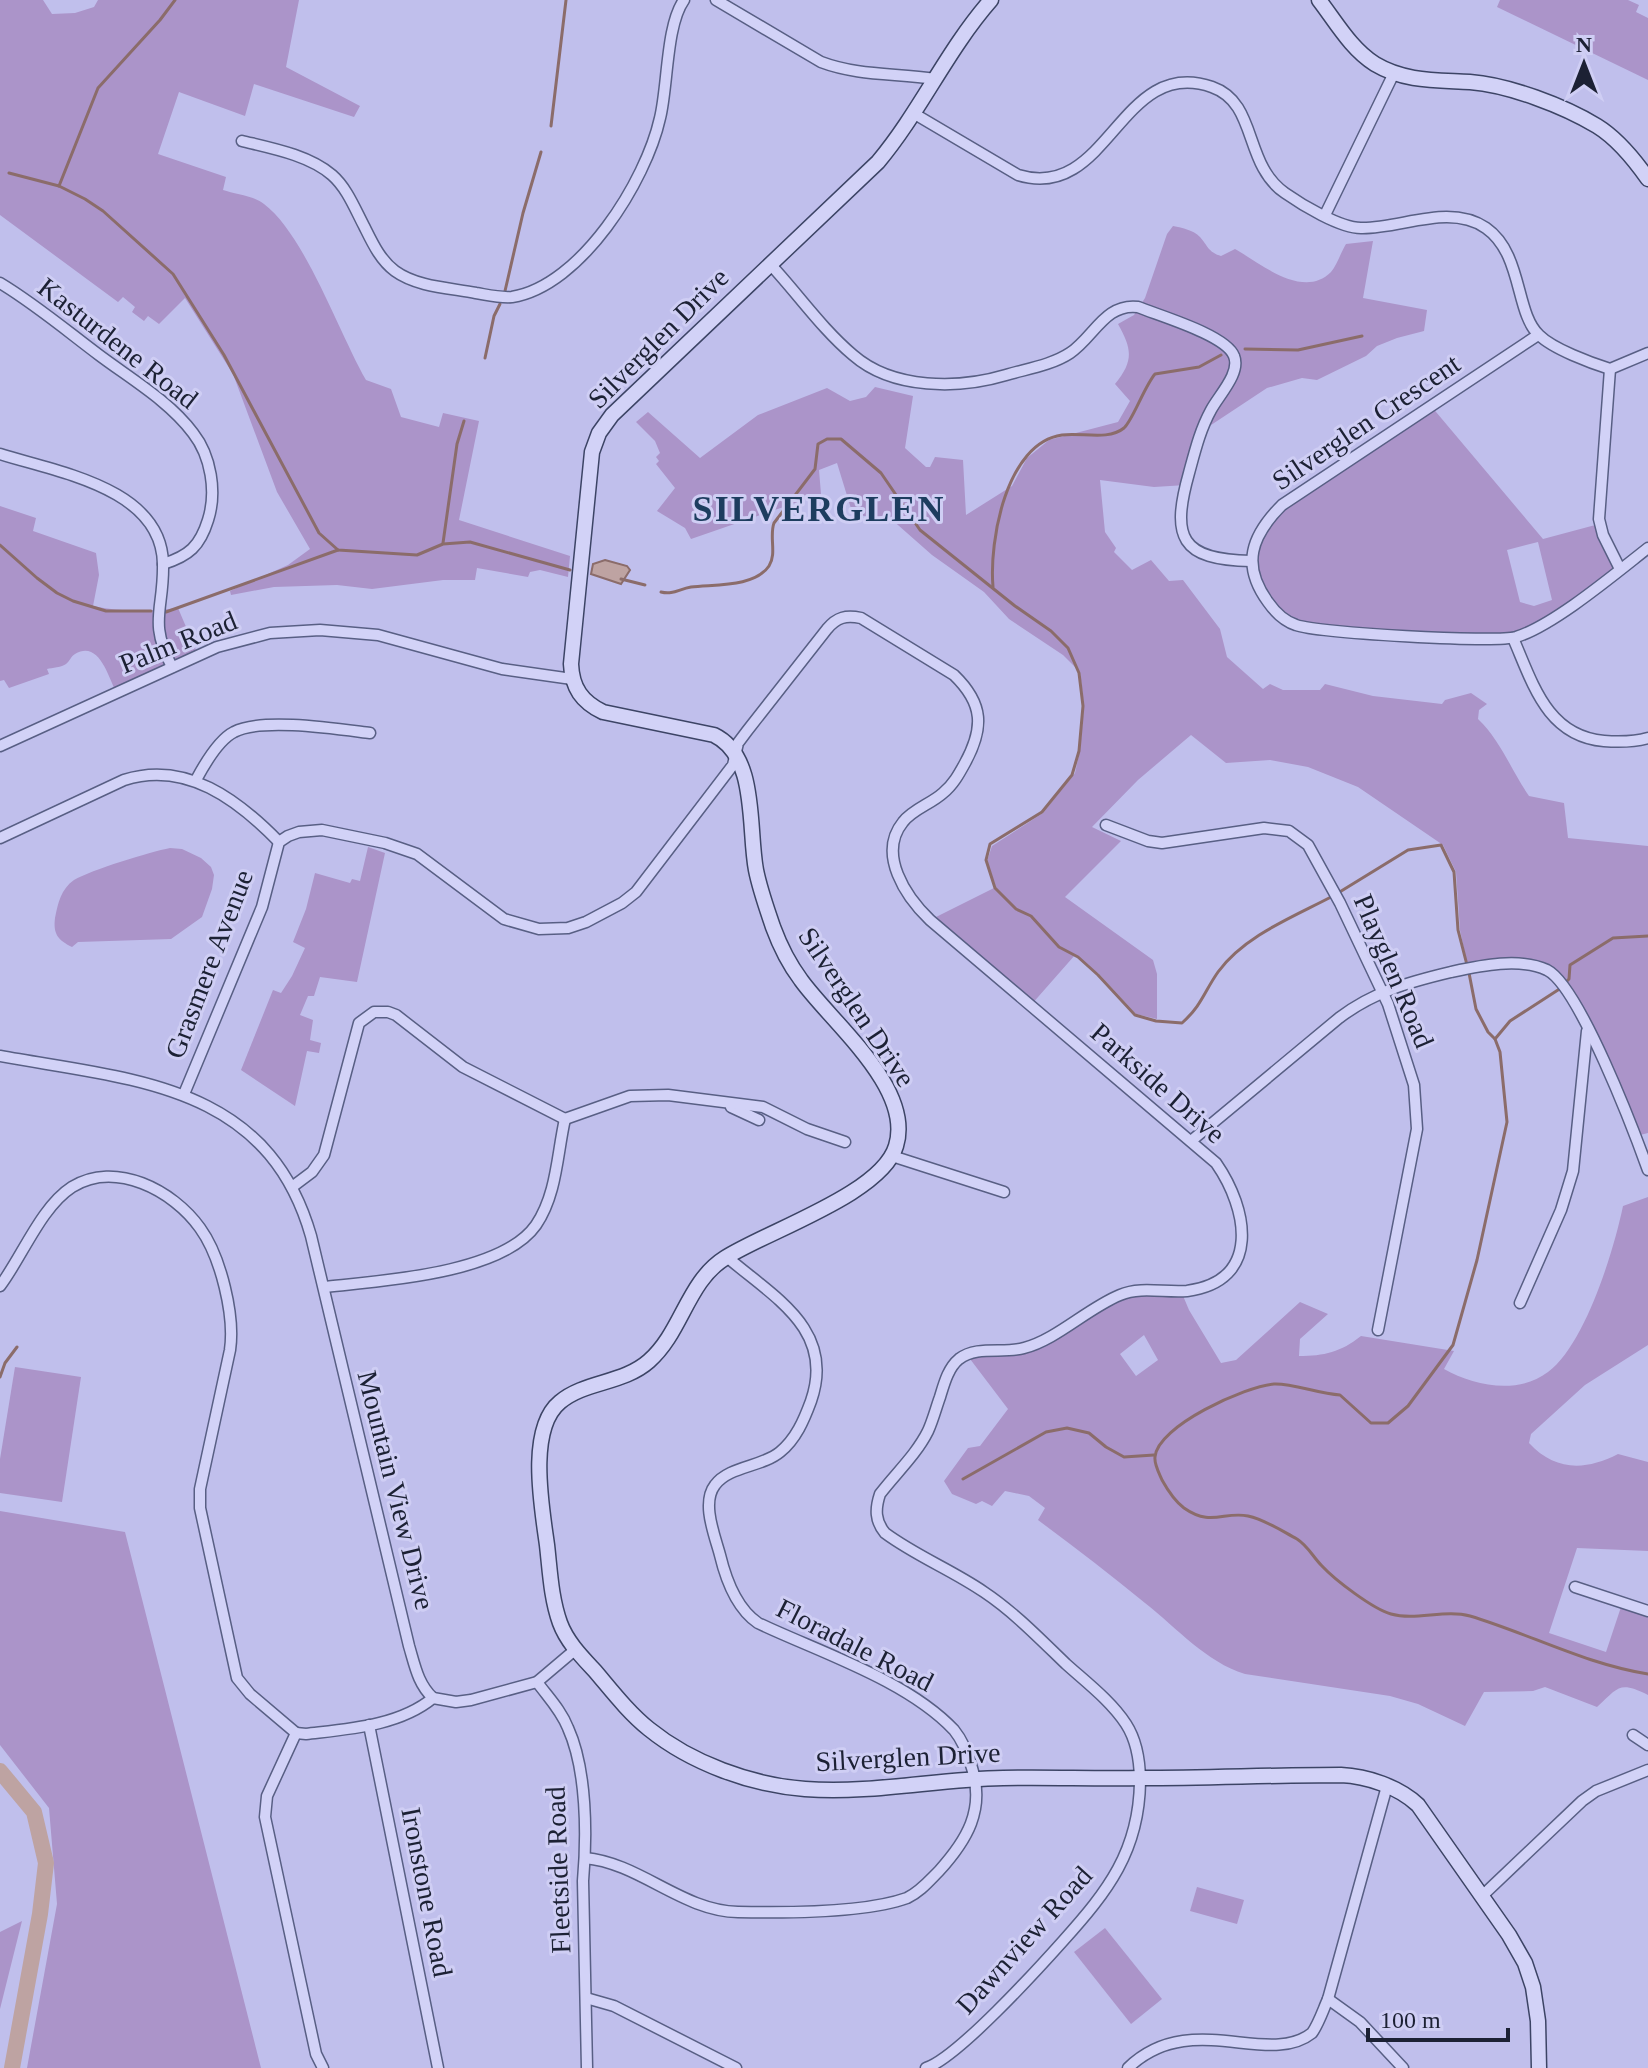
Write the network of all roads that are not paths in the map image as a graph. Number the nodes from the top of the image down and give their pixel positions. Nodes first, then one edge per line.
1 (684, 0) edge
2 (716, 0) edge
3 (991, 0) edge
4 (1319, 0) edge
5 (1394, 73) junction
6 (935, 79) junction
7 (913, 113) junction
8 (242, 141) dead end
9 (1648, 179) edge
10 (1325, 215) junction
11 (770, 264) junction
12 (0, 283) edge
13 (1538, 335) junction
14 (1648, 353) edge
15 (1610, 369) junction
16 (0, 454) edge
17 (1648, 548) edge
18 (1251, 561) junction
19 (163, 564) junction
20 (1620, 569) junction
21 (1513, 638) junction
22 (172, 667) junction
23 (572, 679) junction
24 (370, 733) dead end
25 (1648, 738) edge
26 (0, 746) edge
27 (737, 754) junction
28 (196, 780) junction
29 (1106, 825) dead end
30 (0, 838) edge
31 (279, 842) junction
32 (1382, 991) junction
33 (1587, 1029) junction
34 (0, 1056) edge
35 (184, 1094) junction
36 (722, 1103) junction
37 (565, 1119) junction
38 (759, 1120) dead end
39 (1191, 1141) junction
40 (845, 1142) dead end
41 (892, 1156) junction
42 (1648, 1170) edge
43 (292, 1187) junction
44 (1004, 1192) dead end
45 (727, 1257) junction
46 (0, 1286) edge
47 (324, 1287) junction
48 (1520, 1303) dead end
49 (1378, 1330) dead end
50 (1575, 1587) dead end
51 (1648, 1611) edge
52 (576, 1649) junction
53 (537, 1682) junction
54 (433, 1698) junction
55 (369, 1725) junction
56 (296, 1733) junction
57 (1633, 1735) dead end
58 (1648, 1745) edge
59 (1648, 1770) edge
60 (975, 1778) junction
61 (1140, 1778) junction
62 (1387, 1786) junction
63 (585, 1858) junction
64 (1482, 1896) junction
65 (586, 1998) junction
66 (1328, 1999) junction
67 (323, 2068) edge
68 (438, 2068) edge
69 (587, 2068) edge
70 (736, 2068) edge
71 (926, 2068) edge
72 (1128, 2068) edge
73 (1403, 2068) edge
74 (1539, 2068) edge

1 - 8 street
2 - 6 street
3 - 6 street, Silverglen Drive
4 - 5 street
5 - 9 street
5 - 10 street
6 - 7 street, Silverglen Drive
7 - 10 street
7 - 11 street, Silverglen Drive
10 - 13 street
11 - 18 street
11 - 23 street, Silverglen Drive
12 - 19 street, Kasturdene Road
13 - 15 street
13 - 18 street, Silverglen Crescent
14 - 15 street
15 - 20 street
16 - 19 street
17 - 20 street
18 - 21 street
19 - 22 street
20 - 21 street
21 - 25 street
22 - 23 street, Palm Road
22 - 26 street, Palm Road
23 - 27 street
24 - 28 street
27 - 31 street, Grasmere Avenue
27 - 39 street, Parkside Drive
27 - 41 street, Silverglen Drive
28 - 30 street
28 - 31 street
29 - 32 street, Playglen Road
31 - 35 street, Grasmere Avenue
32 - 33 street
32 - 39 street
32 - 49 street, Playglen Road
33 - 42 street
33 - 48 street
34 - 35 street, Mountain View Drive
35 - 43 street, Mountain View Drive
36 - 37 street
36 - 38 street
36 - 40 street
37 - 43 street
37 - 47 street
39 - 61 street, Parkside Drive
41 - 44 street
41 - 45 street, Silverglen Drive
43 - 47 street, Mountain View Drive
45 - 52 street, Silverglen Drive
45 - 60 street, Floradale Road
46 - 56 street
47 - 54 street, Mountain View Drive
50 - 51 street
52 - 53 street
52 - 60 street, Silverglen Drive
53 - 54 street
53 - 63 street, Fleetside Road
54 - 55 street
55 - 56 street
55 - 68 street, Ironstone Road
56 - 67 street
57 - 58 street
59 - 64 street
60 - 61 street, Silverglen Drive
60 - 63 street
61 - 62 street, Silverglen Drive
61 - 71 street, Dawnview Road
62 - 64 street, Silverglen Drive
62 - 66 street
63 - 65 street, Fleetside Road
64 - 74 street, Silverglen Drive
65 - 69 street, Fleetside Road
65 - 70 street
66 - 72 street
66 - 73 street

